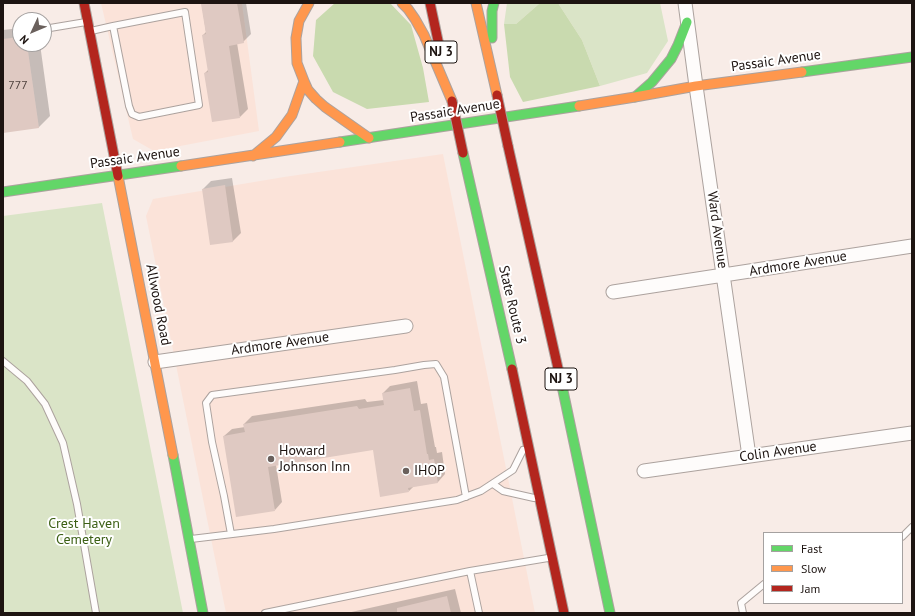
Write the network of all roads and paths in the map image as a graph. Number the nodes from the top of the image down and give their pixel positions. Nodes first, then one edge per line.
1 (84, 3) edge
2 (309, 3) edge
3 (402, 3) edge
4 (430, 3) edge
5 (476, 3) edge
6 (494, 3) edge
7 (685, 3) edge
8 (88, 22) junction
9 (687, 22) junction
10 (112, 26) junction
11 (52, 27) edge
12 (90, 31) junction
13 (912, 57) edge
14 (304, 81) junction
15 (696, 86) junction
16 (497, 95) junction
17 (635, 97) junction
18 (452, 102) junction
19 (369, 138) junction
20 (253, 156) junction
21 (118, 175) junction
22 (3, 192) edge
23 (912, 246) edge
24 (723, 275) junction
25 (613, 292) dead end
26 (406, 326) dead end
27 (3, 361) edge
28 (155, 362) junction
29 (912, 434) edge
30 (528, 442) junction
31 (750, 456) junction
32 (644, 471) dead end
33 (493, 484) junction
34 (466, 497) junction
35 (540, 500) junction
36 (912, 527) edge
37 (232, 534) junction
38 (903, 536) edge
39 (188, 539) junction
40 (552, 557) junction
41 (470, 571) junction
42 (763, 585) edge
43 (96, 613) edge
44 (203, 613) edge
45 (269, 613) edge
46 (479, 613) edge
47 (564, 613) edge
48 (610, 613) edge
49 (743, 613) edge

1 - 8 main road, Allwood Road
2 - 14 main road
3 - 18 main road
4 - 18 main road, State Route 3 / NJ 3
5 - 16 main road, NJ 3
6 - 16 main road
7 - 9 street, Ward Avenue
8 - 11 lane
8 - 12 main road, Allwood Road
9 - 15 street, Ward Avenue
9 - 17 main road
10 - 10 lane
10 - 12 lane
12 - 21 main road, Allwood Road
13 - 15 main road, Passaic Avenue
14 - 19 main road
14 - 20 main road
15 - 17 main road, Passaic Avenue
15 - 24 street, Ward Avenue
16 - 48 main road, NJ 3, bridge
17 - 19 main road, Passaic Avenue
18 - 30 main road, State Route 3 / NJ 3, bridge
19 - 20 main road, Passaic Avenue
20 - 21 main road, Passaic Avenue
21 - 22 main road, Passaic Avenue
21 - 28 main road, Allwood Road
23 - 24 street, Ardmore Avenue
24 - 25 street, Ardmore Avenue
24 - 31 street, Ward Avenue
26 - 28 street, Ardmore Avenue
27 - 43 lane
28 - 39 main road, Allwood Road
29 - 31 street, Colin Avenue
30 - 33 lane
30 - 35 main road, State Route 3 / NJ 3
31 - 32 street, Colin Avenue
33 - 34 lane
33 - 35 lane
34 - 37 lane
34 - 37 lane
35 - 40 main road, State Route 3 / NJ 3
36 - 38 lane
37 - 39 lane
39 - 44 main road, Allwood Road
40 - 41 lane
40 - 47 main road, State Route 3 / NJ 3
41 - 45 lane
41 - 46 lane
42 - 49 lane

